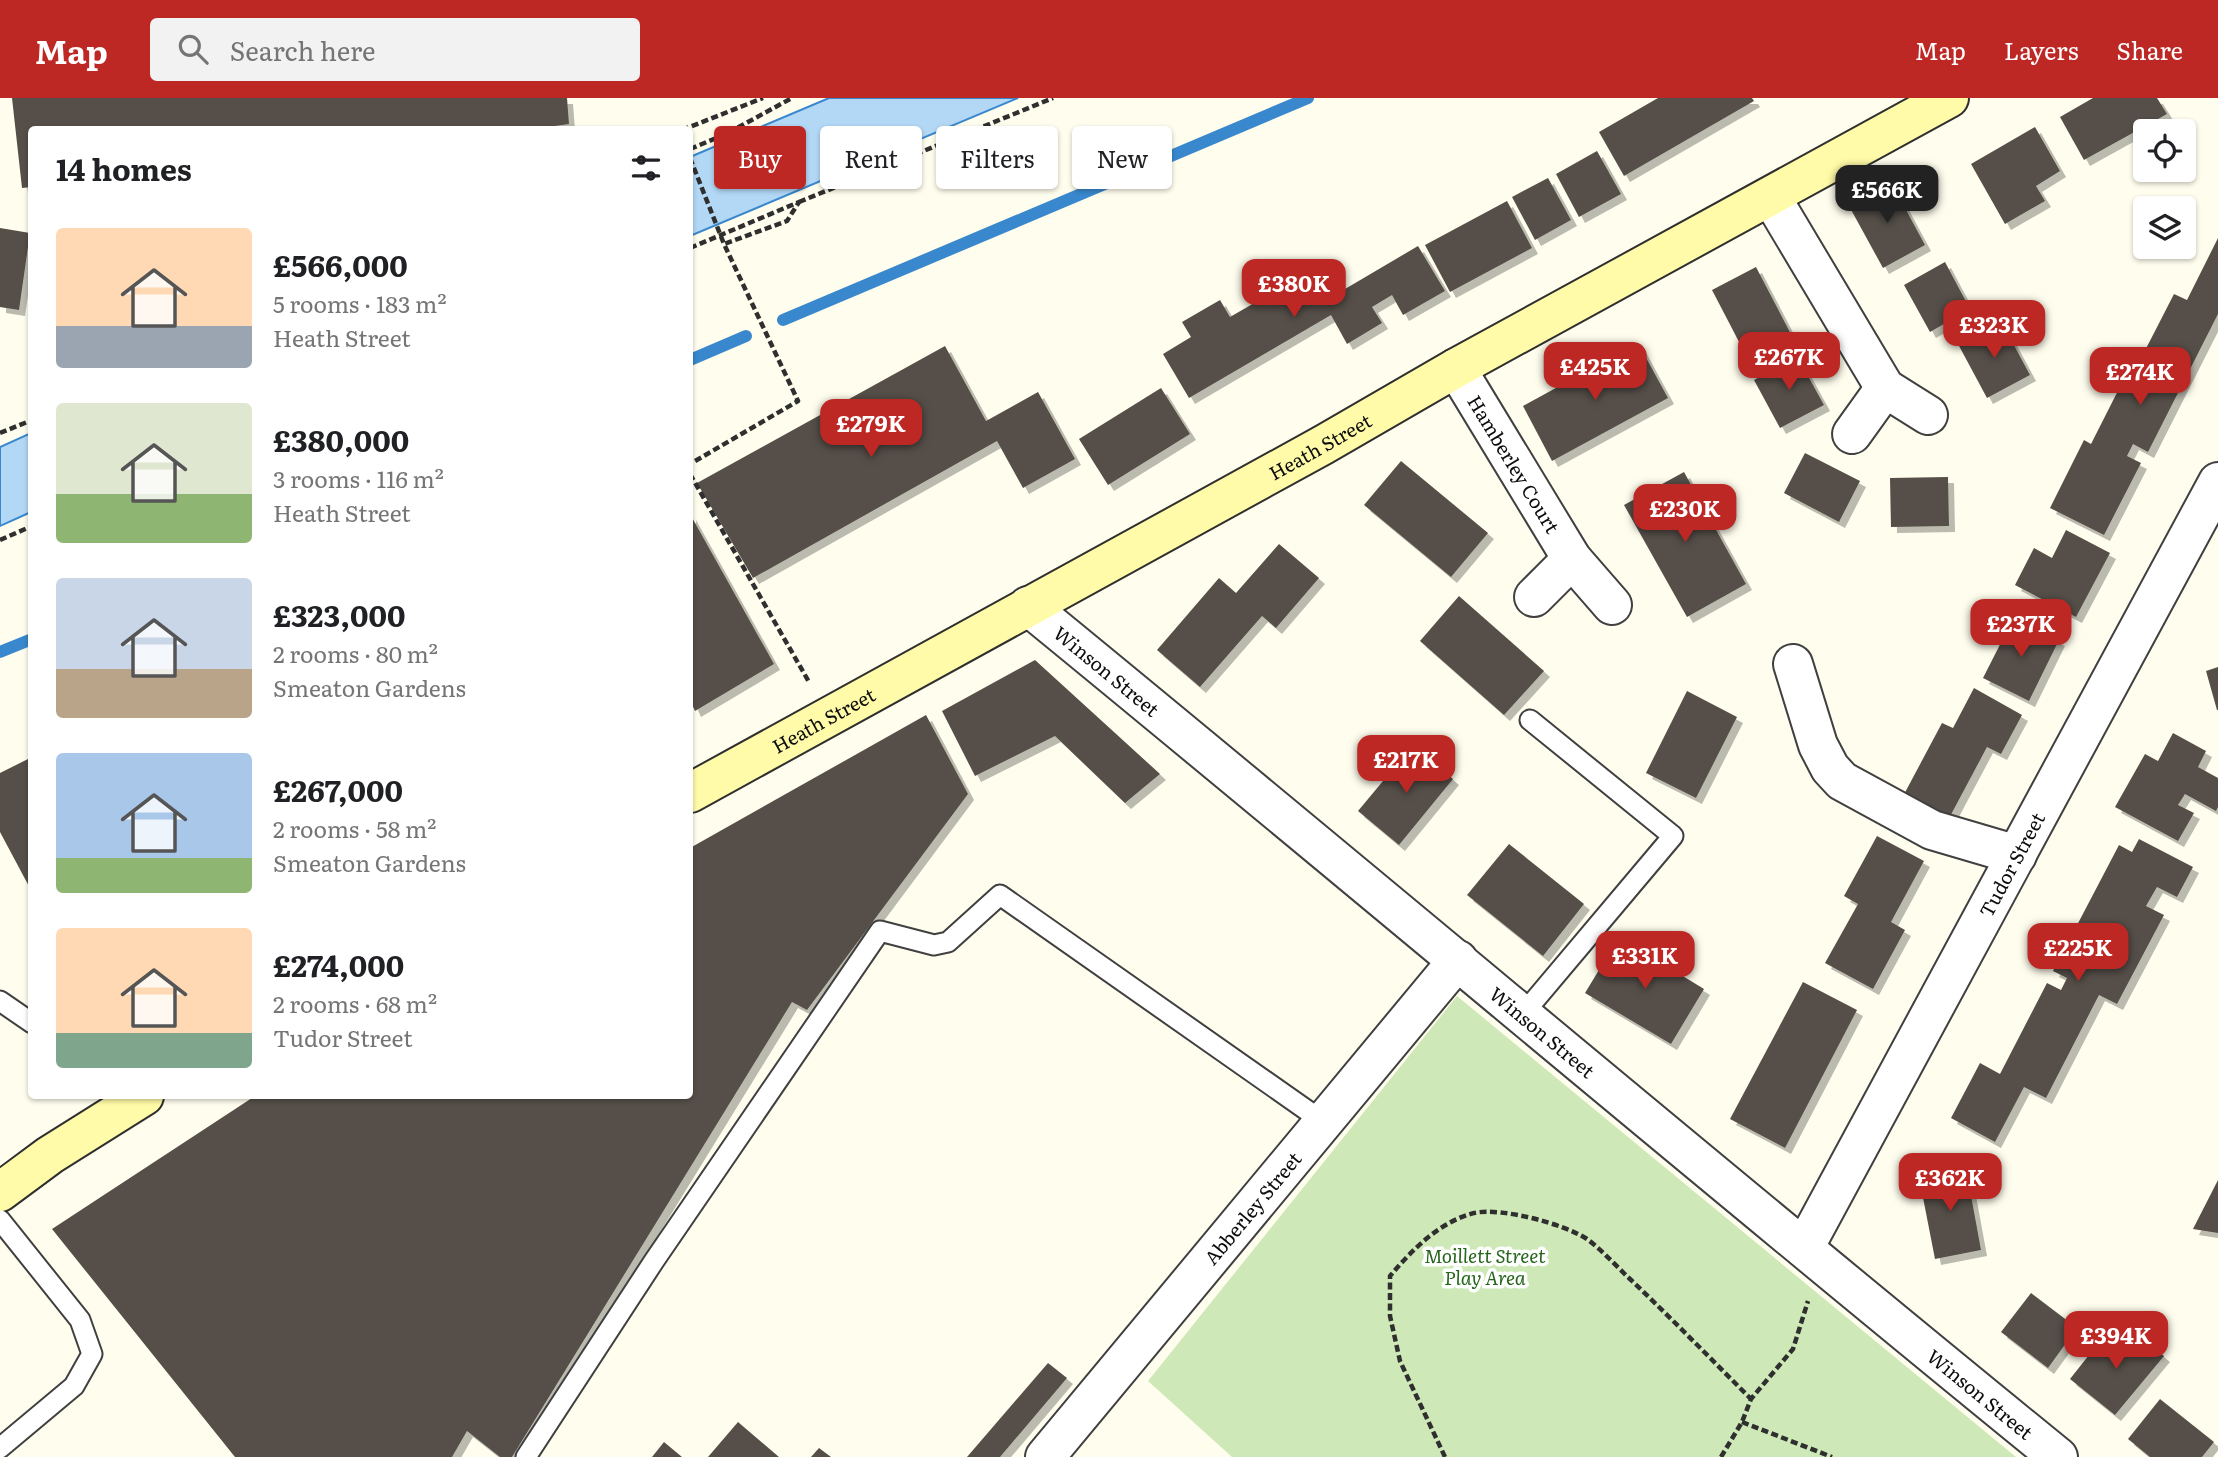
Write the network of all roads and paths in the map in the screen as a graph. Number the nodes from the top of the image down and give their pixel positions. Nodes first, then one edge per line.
1 (763, 98) edge
2 (792, 98) edge
3 (1053, 98) edge
4 (1949, 98) edge
5 (692, 126) edge
6 (693, 148) edge
7 (693, 166) edge
8 (1771, 197) junction
9 (799, 202) junction
10 (724, 244) junction
11 (693, 247) edge
12 (1455, 368) junction
13 (1885, 388) junction
14 (1928, 415) dead end
15 (28, 422) edge
16 (0, 433) edge
17 (1852, 434) dead end
18 (693, 462) edge
19 (693, 479) edge
20 (2218, 482) edge
21 (28, 528) edge
22 (2206, 534) edge
23 (0, 540) edge
24 (1572, 559) junction
25 (1534, 597) dead end
26 (1612, 605) dead end
27 (1028, 606) junction
28 (1793, 664) dead end
29 (828, 716) junction
30 (1530, 720) dead end
31 (693, 791) edge
32 (2017, 855) junction
33 (1458, 960) junction
34 (0, 1001) edge
35 (1523, 1014) junction
36 (28, 1020) edge
37 (122, 1101) edge
38 (1325, 1122) junction
39 (0, 1192) edge
40 (0, 1220) edge
41 (1811, 1256) junction
42 (1751, 1399) junction
43 (1741, 1422) junction
44 (0, 1448) edge
45 (526, 1457) edge
46 (1045, 1457) edge
47 (1445, 1457) edge
48 (1721, 1457) edge
49 (1832, 1457) edge
50 (2058, 1457) edge

1 - 5 path
2 - 6 path
3 - 9 path
4 - 8 main road, Heath Street
7 - 10 path, bridge
8 - 12 main road, Heath Street
8 - 13 street
9 - 10 path
9 - 11 path
10 - 18 path
12 - 24 street, Hamberley Court
12 - 27 main road, Heath Street
13 - 14 street
13 - 17 street
15 - 16 path
19 - 29 path
20 - 22 street, Tudor Street
21 - 23 path
22 - 32 street, Tudor Street
24 - 25 street
24 - 26 street, Hamberley Court
27 - 29 main road, Heath Street
27 - 33 street, Winson Street
28 - 32 street
29 - 31 main road, Heath Street
30 - 35 lane
32 - 41 street, Tudor Street
33 - 35 street, Winson Street
33 - 38 street, Abberley Street
34 - 36 lane
35 - 41 street, Winson Street
37 - 39 main road
38 - 45 lane
38 - 46 street, Abberley Street
40 - 44 lane
41 - 42 path
41 - 50 street, Winson Street
42 - 43 path
42 - 47 path
43 - 48 path
43 - 49 path

